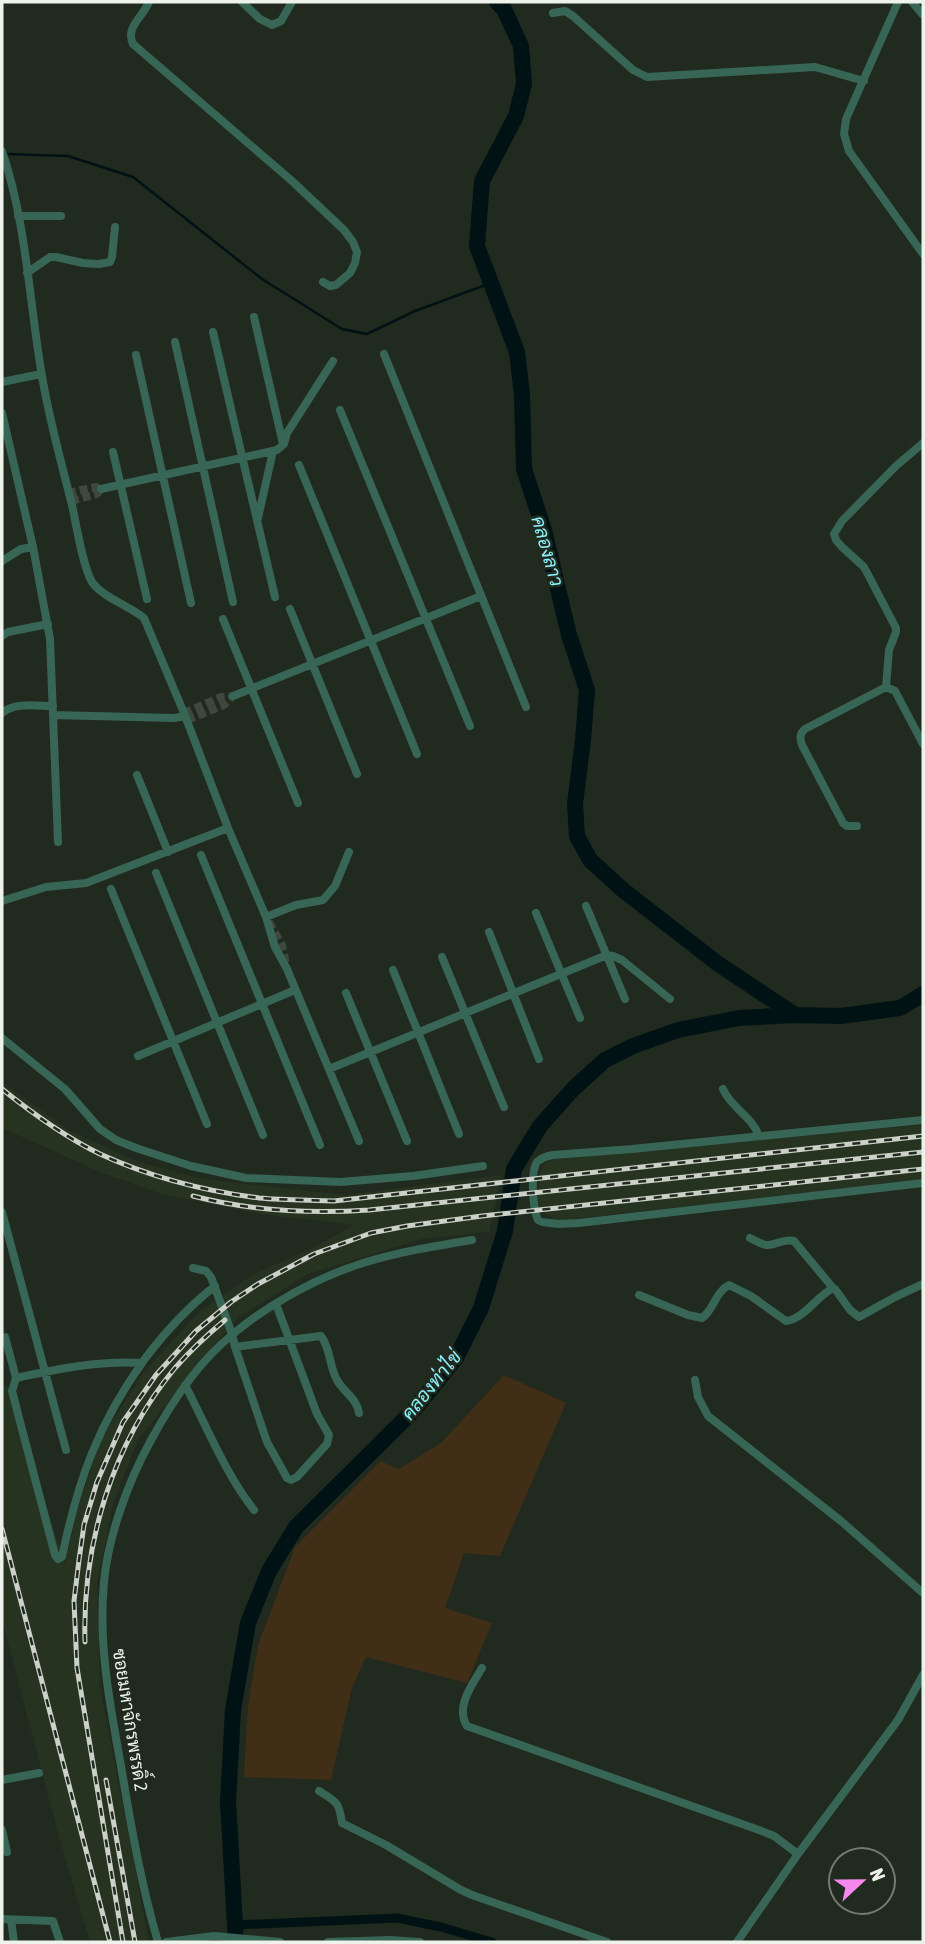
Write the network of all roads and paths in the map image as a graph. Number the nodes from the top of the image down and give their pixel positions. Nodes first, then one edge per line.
1 (149, 2) edge
2 (242, 2) edge
3 (292, 2) edge
4 (898, 2) edge
5 (912, 2) edge
6 (553, 13) dead end
7 (923, 15) edge
8 (864, 81) junction
9 (2, 151) edge
10 (18, 216) junction
11 (61, 216) dead end
12 (115, 227) dead end
13 (923, 254) edge
14 (27, 272) junction
15 (323, 282) dead end
16 (254, 317) dead end
17 (214, 331) dead end
18 (175, 342) dead end
19 (384, 354) dead end
20 (136, 355) dead end
21 (333, 361) dead end
22 (41, 374) junction
23 (2, 382) edge
24 (340, 410) dead end
25 (2, 413) edge
26 (923, 443) edge
27 (284, 444) junction
28 (273, 451) junction
29 (113, 452) dead end
30 (243, 457) junction
31 (203, 465) junction
32 (299, 466) dead end
33 (162, 474) junction
34 (120, 484) junction
35 (101, 489) dead end
36 (258, 521) junction
37 (33, 547) junction
38 (2, 561) edge
39 (481, 596) junction
40 (275, 597) dead end
41 (147, 599) dead end
42 (233, 602) dead end
43 (191, 603) dead end
44 (290, 609) dead end
45 (425, 618) junction
46 (223, 619) dead end
47 (48, 624) junction
48 (2, 636) edge
49 (371, 640) junction
50 (312, 664) junction
51 (886, 687) junction
52 (251, 688) junction
53 (233, 696) dead end
54 (526, 707) dead end
55 (53, 711) junction
56 (2, 713) edge
57 (185, 716) junction
58 (470, 726) dead end
59 (923, 744) edge
60 (417, 754) dead end
61 (357, 774) dead end
62 (136, 775) dead end
63 (298, 803) dead end
64 (857, 826) dead end
65 (228, 828) junction
66 (58, 842) dead end
67 (168, 852) junction
68 (349, 852) dead end
69 (201, 855) dead end
70 (156, 873) dead end
71 (111, 889) dead end
72 (2, 901) edge
73 (586, 906) dead end
74 (536, 913) dead end
75 (266, 917) junction
76 (489, 932) dead end
77 (607, 955) junction
78 (442, 957) dead end
79 (393, 970) dead end
80 (561, 974) junction
81 (295, 990) junction
82 (346, 993) dead end
83 (513, 993) junction
84 (625, 999) dead end
85 (670, 999) dead end
86 (263, 1003) junction
87 (464, 1013) junction
88 (580, 1018) dead end
89 (218, 1022) junction
90 (417, 1032) junction
91 (2, 1038) edge
92 (173, 1041) junction
93 (370, 1052) junction
94 (138, 1056) dead end
95 (539, 1059) dead end
96 (329, 1069) junction
97 (723, 1089) dead end
98 (504, 1107) dead end
99 (923, 1120) edge
100 (207, 1124) dead end
101 (459, 1134) dead end
102 (263, 1135) dead end
103 (759, 1136) junction
104 (359, 1140) dead end
105 (407, 1141) dead end
106 (320, 1145) dead end
107 (483, 1166) dead end
108 (923, 1182) edge
109 (2, 1212) edge
110 (750, 1238) dead end
111 (471, 1240) dead end
112 (193, 1268) dead end
113 (923, 1284) edge
114 (215, 1286) junction
115 (833, 1288) junction
116 (639, 1295) dead end
117 (276, 1304) junction
118 (232, 1334) junction
119 (5, 1338) dead end
120 (288, 1339) junction
121 (235, 1347) junction
122 (142, 1363) junction
123 (45, 1372) junction
124 (16, 1378) junction
125 (695, 1380) dead end
126 (185, 1385) junction
127 (359, 1413) dead end
128 (66, 1450) dead end
129 (254, 1510) dead end
130 (923, 1593) edge
131 (482, 1668) dead end
132 (923, 1675) edge
133 (38, 1773) dead end
134 (2, 1780) edge
135 (319, 1791) dead end
136 (2, 1830) edge
137 (7, 1852) dead end
138 (798, 1854) junction
139 (6, 1920) edge
140 (14, 1942) edge
141 (60, 1942) edge
142 (158, 1942) edge
143 (166, 1942) edge
144 (278, 1942) edge
145 (328, 1942) edge
146 (420, 1942) edge
147 (607, 1942) edge
148 (737, 1942) edge

1 - 15 street
2 - 3 street
4 - 8 street
5 - 7 street
6 - 8 street
8 - 13 street
9 - 10 street
10 - 11 street
10 - 14 street
12 - 14 street
14 - 22 street
16 - 27 street
17 - 30 street
18 - 31 street
19 - 39 street
20 - 33 street
21 - 27 street
22 - 23 street
22 - 57 street
24 - 45 street
25 - 37 street
26 - 51 street
27 - 28 street
28 - 30 street
28 - 36 street
29 - 34 street
30 - 31 street
30 - 36 street
31 - 33 street
31 - 42 street
32 - 49 street
33 - 34 street
33 - 43 street
34 - 35 street
34 - 41 street
36 - 40 street
37 - 38 street
37 - 47 street
39 - 45 street
39 - 54 street
44 - 50 street
45 - 49 street
45 - 58 street
46 - 52 street
47 - 48 street
47 - 55 street
49 - 50 street
49 - 60 street
50 - 52 street
50 - 61 street
51 - 59 street
51 - 64 street
52 - 53 street
52 - 63 street
55 - 56 street
55 - 57 street
55 - 66 street
57 - 65 street
62 - 67 street
65 - 67 street
65 - 75 street
67 - 72 street
68 - 75 street
69 - 86 street
70 - 89 street
71 - 92 street
73 - 77 street
74 - 80 street
75 - 81 street
76 - 83 street
77 - 80 street
77 - 84 street
77 - 85 street
78 - 87 street
79 - 90 street
80 - 83 street
80 - 88 street
81 - 86 street
81 - 96 street
82 - 93 street
83 - 87 street
83 - 95 street
86 - 89 street
86 - 106 street
87 - 90 street
87 - 98 street
89 - 92 street
89 - 102 street
90 - 93 street
90 - 101 street
91 - 107 street
92 - 94 street
92 - 100 street
93 - 96 street
93 - 105 street
96 - 104 street
97 - 103 street
99 - 103 street
103 - 108 street
109 - 123 street
110 - 115 street
111 - 117 street, ซอยมหาจักรพรรดิ์ 2
112 - 114 street
113 - 115 street
114 - 118 street
114 - 122 street
115 - 116 street
117 - 118 street, ซอยมหาจักรพรรดิ์ 2
117 - 120 street
118 - 121 street
118 - 126 street, ซอยมหาจักรพรรดิ์ 2
119 - 124 street
120 - 121 street
120 - 121 street
120 - 127 street
122 - 123 street
122 - 124 street
123 - 124 street
123 - 128 street
125 - 130 street
126 - 129 street
126 - 142 street, ซอยมหาจักรพรรดิ์ 2
131 - 138 street
132 - 138 street
133 - 134 street
135 - 147 street
136 - 137 street
138 - 148 street
139 - 140 street
139 - 141 street
143 - 144 street
145 - 146 street

